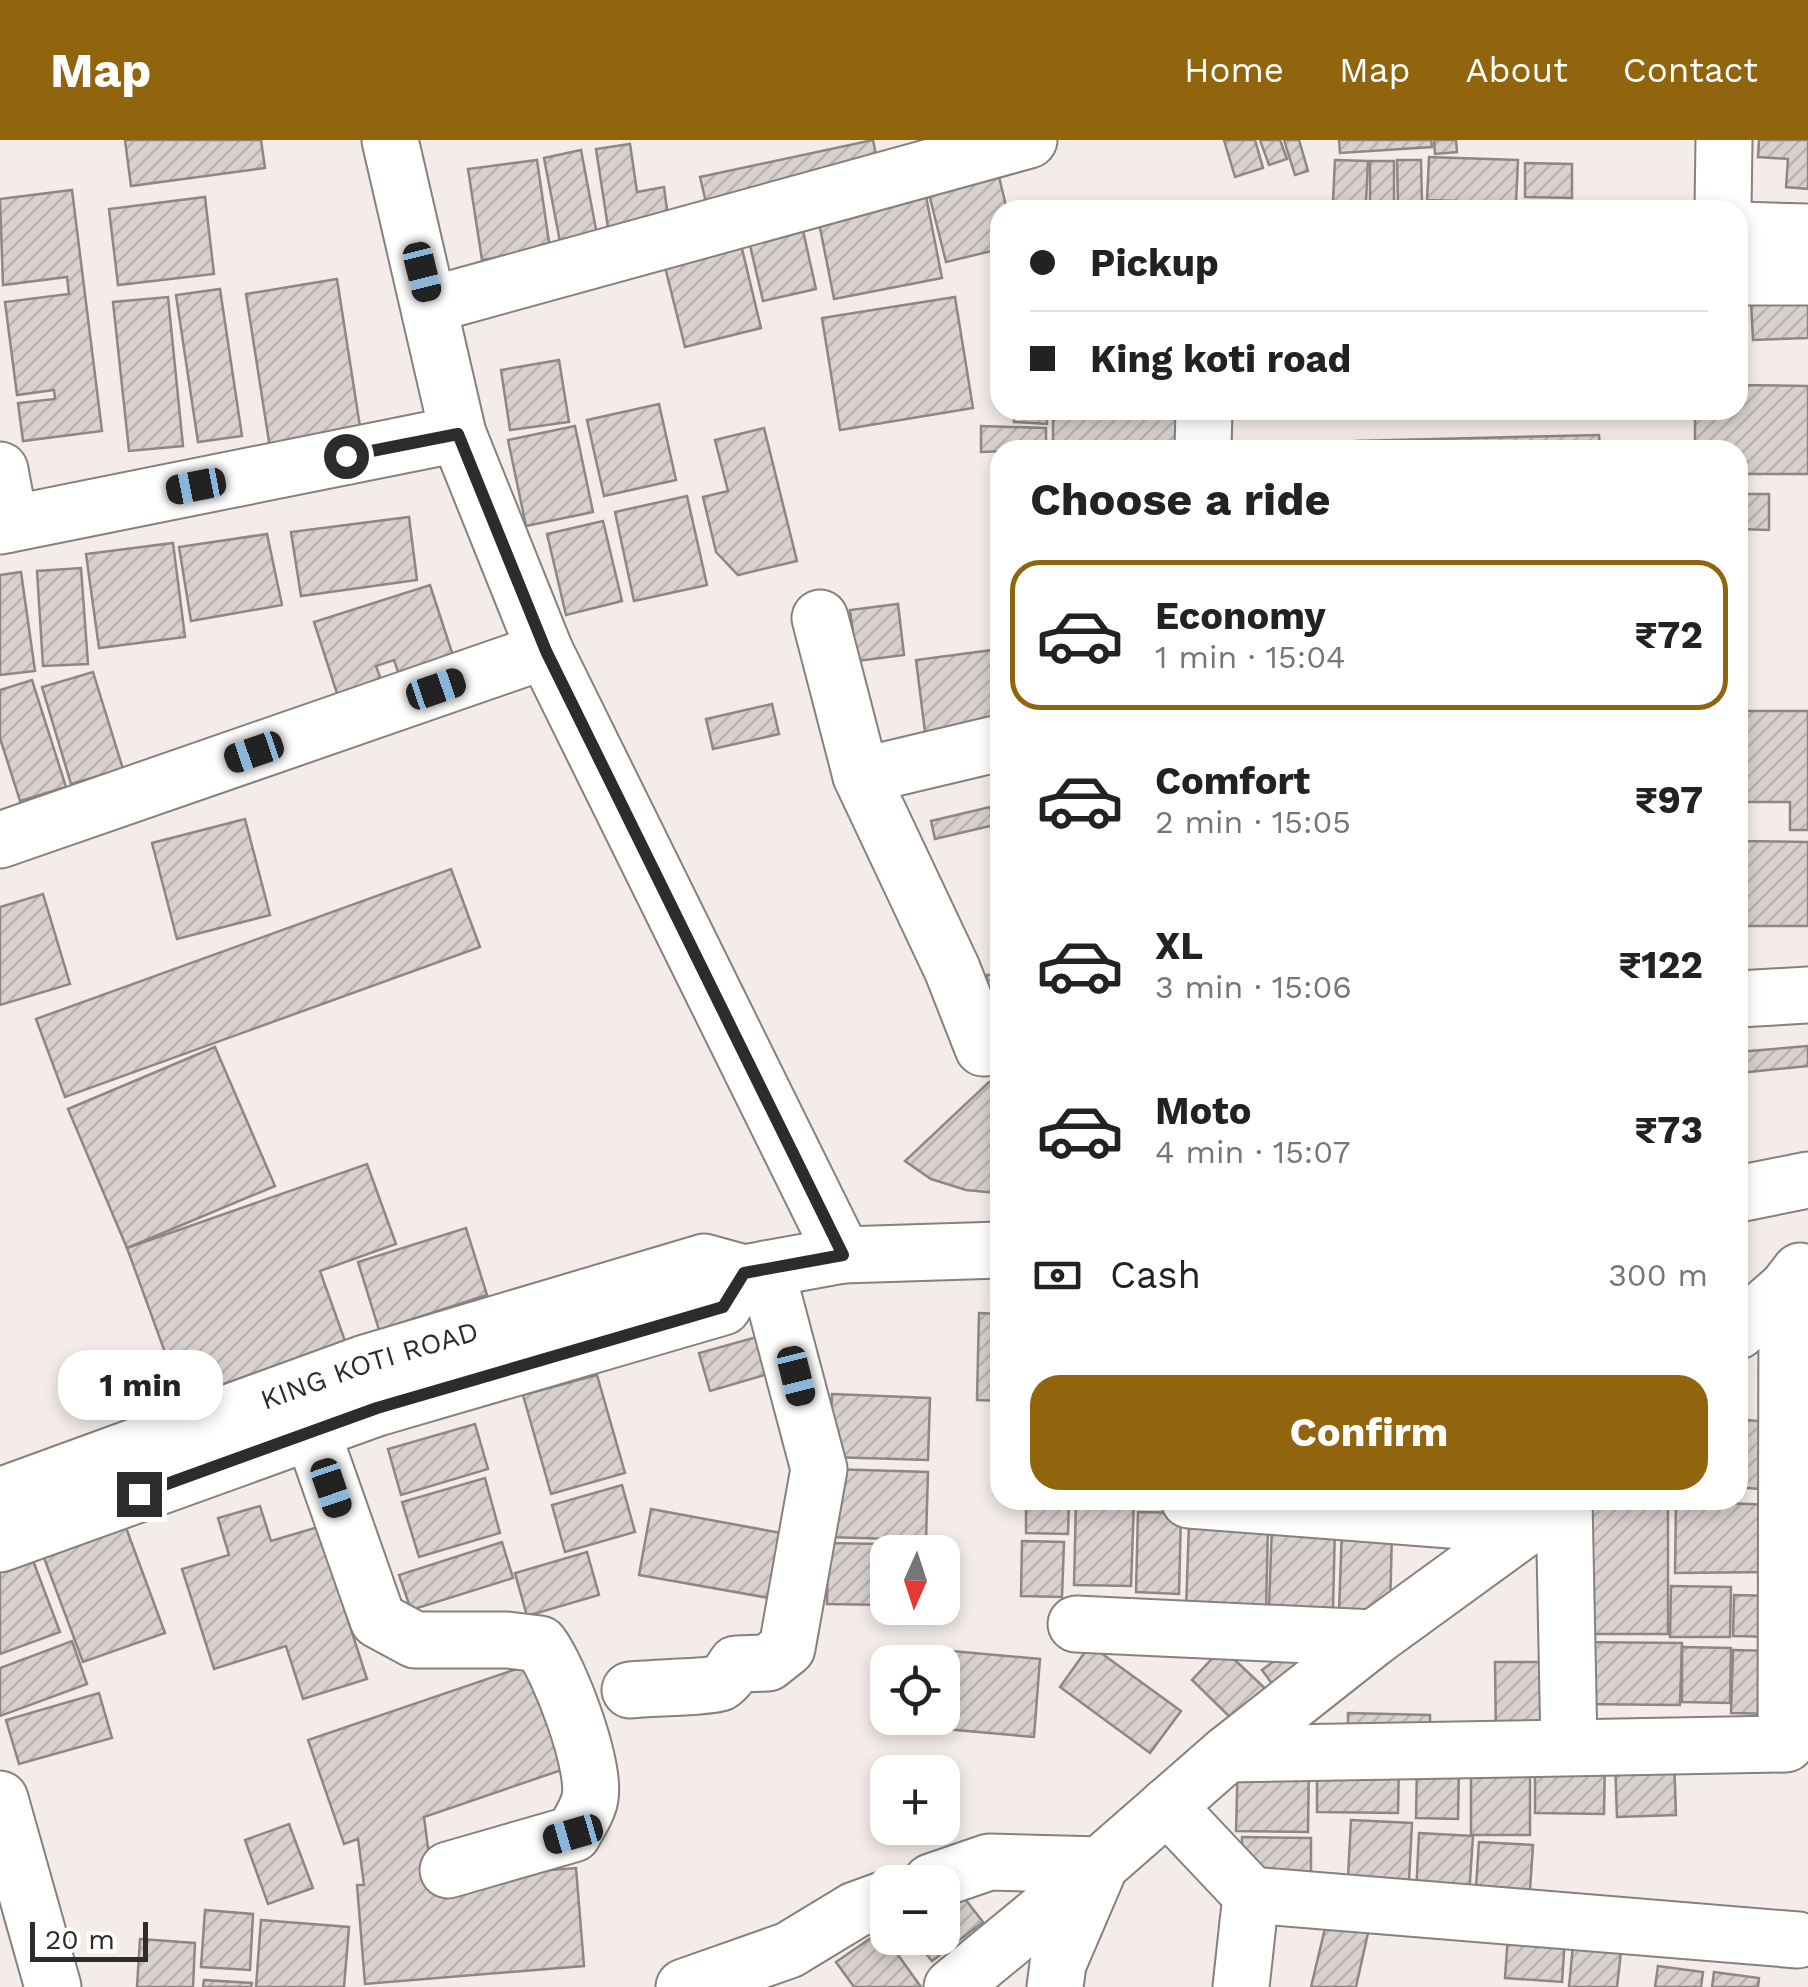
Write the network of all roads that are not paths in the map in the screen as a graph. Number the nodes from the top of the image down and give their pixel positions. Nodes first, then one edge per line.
1 (390, 140) edge
2 (1029, 140) edge
3 (1724, 140) edge
4 (898, 158) edge
5 (1723, 200) edge
6 (1748, 230) edge
7 (1808, 232) edge
8 (1748, 277) edge
9 (1808, 277) edge
10 (430, 305) junction
11 (458, 434) junction
12 (0, 470) edge
13 (5, 525) edge
14 (820, 618) dead end
15 (546, 651) junction
16 (990, 745) edge
17 (861, 776) junction
18 (0, 840) edge
19 (1808, 995) edge
20 (1748, 998) edge
21 (990, 1048) edge
22 (1808, 1180) edge
23 (1748, 1192) edge
24 (990, 1250) edge
25 (843, 1255) junction
26 (755, 1271) junction
27 (1797, 1274) edge
28 (1748, 1321) edge
29 (312, 1432) junction
30 (0, 1496) edge
31 (1548, 1510) edge
32 (1549, 1510) edge
33 (0, 1544) edge
34 (1076, 1624) dead end
35 (1374, 1638) junction
36 (630, 1690) dead end
37 (1570, 1747) junction
38 (1226, 1754) junction
39 (0, 1799) edge
40 (1167, 1806) junction
41 (1100, 1865) junction
42 (448, 1870) dead end
43 (960, 1872) edge
44 (1251, 1895) junction
45 (870, 1904) edge
46 (1798, 1940) dead end
47 (53, 1987) edge
48 (684, 1987) edge
49 (952, 1987) edge
50 (1055, 1987) edge
51 (1241, 1987) edge

1 - 10 street
2 - 4 street
3 - 5 street
4 - 10 street
6 - 7 street
8 - 9 street
10 - 11 street
11 - 13 street
11 - 15 street
12 - 13 street
14 - 17 street
15 - 18 street
15 - 25 street
16 - 17 street
17 - 21 street
19 - 20 street
22 - 23 street
24 - 25 street, KING KOTI ROAD
25 - 26 street, KING KOTI ROAD
26 - 29 street, KING KOTI ROAD
26 - 30 street, KING KOTI ROAD
26 - 36 street
27 - 28 street
27 - 37 street
29 - 33 street, KING KOTI ROAD
29 - 42 street
31 - 35 street
32 - 37 street
34 - 35 street
35 - 38 street
37 - 38 street
38 - 40 street
39 - 47 street
40 - 41 street
40 - 44 street
41 - 43 street
41 - 49 street
41 - 50 street
44 - 46 street
44 - 51 street
45 - 48 street

